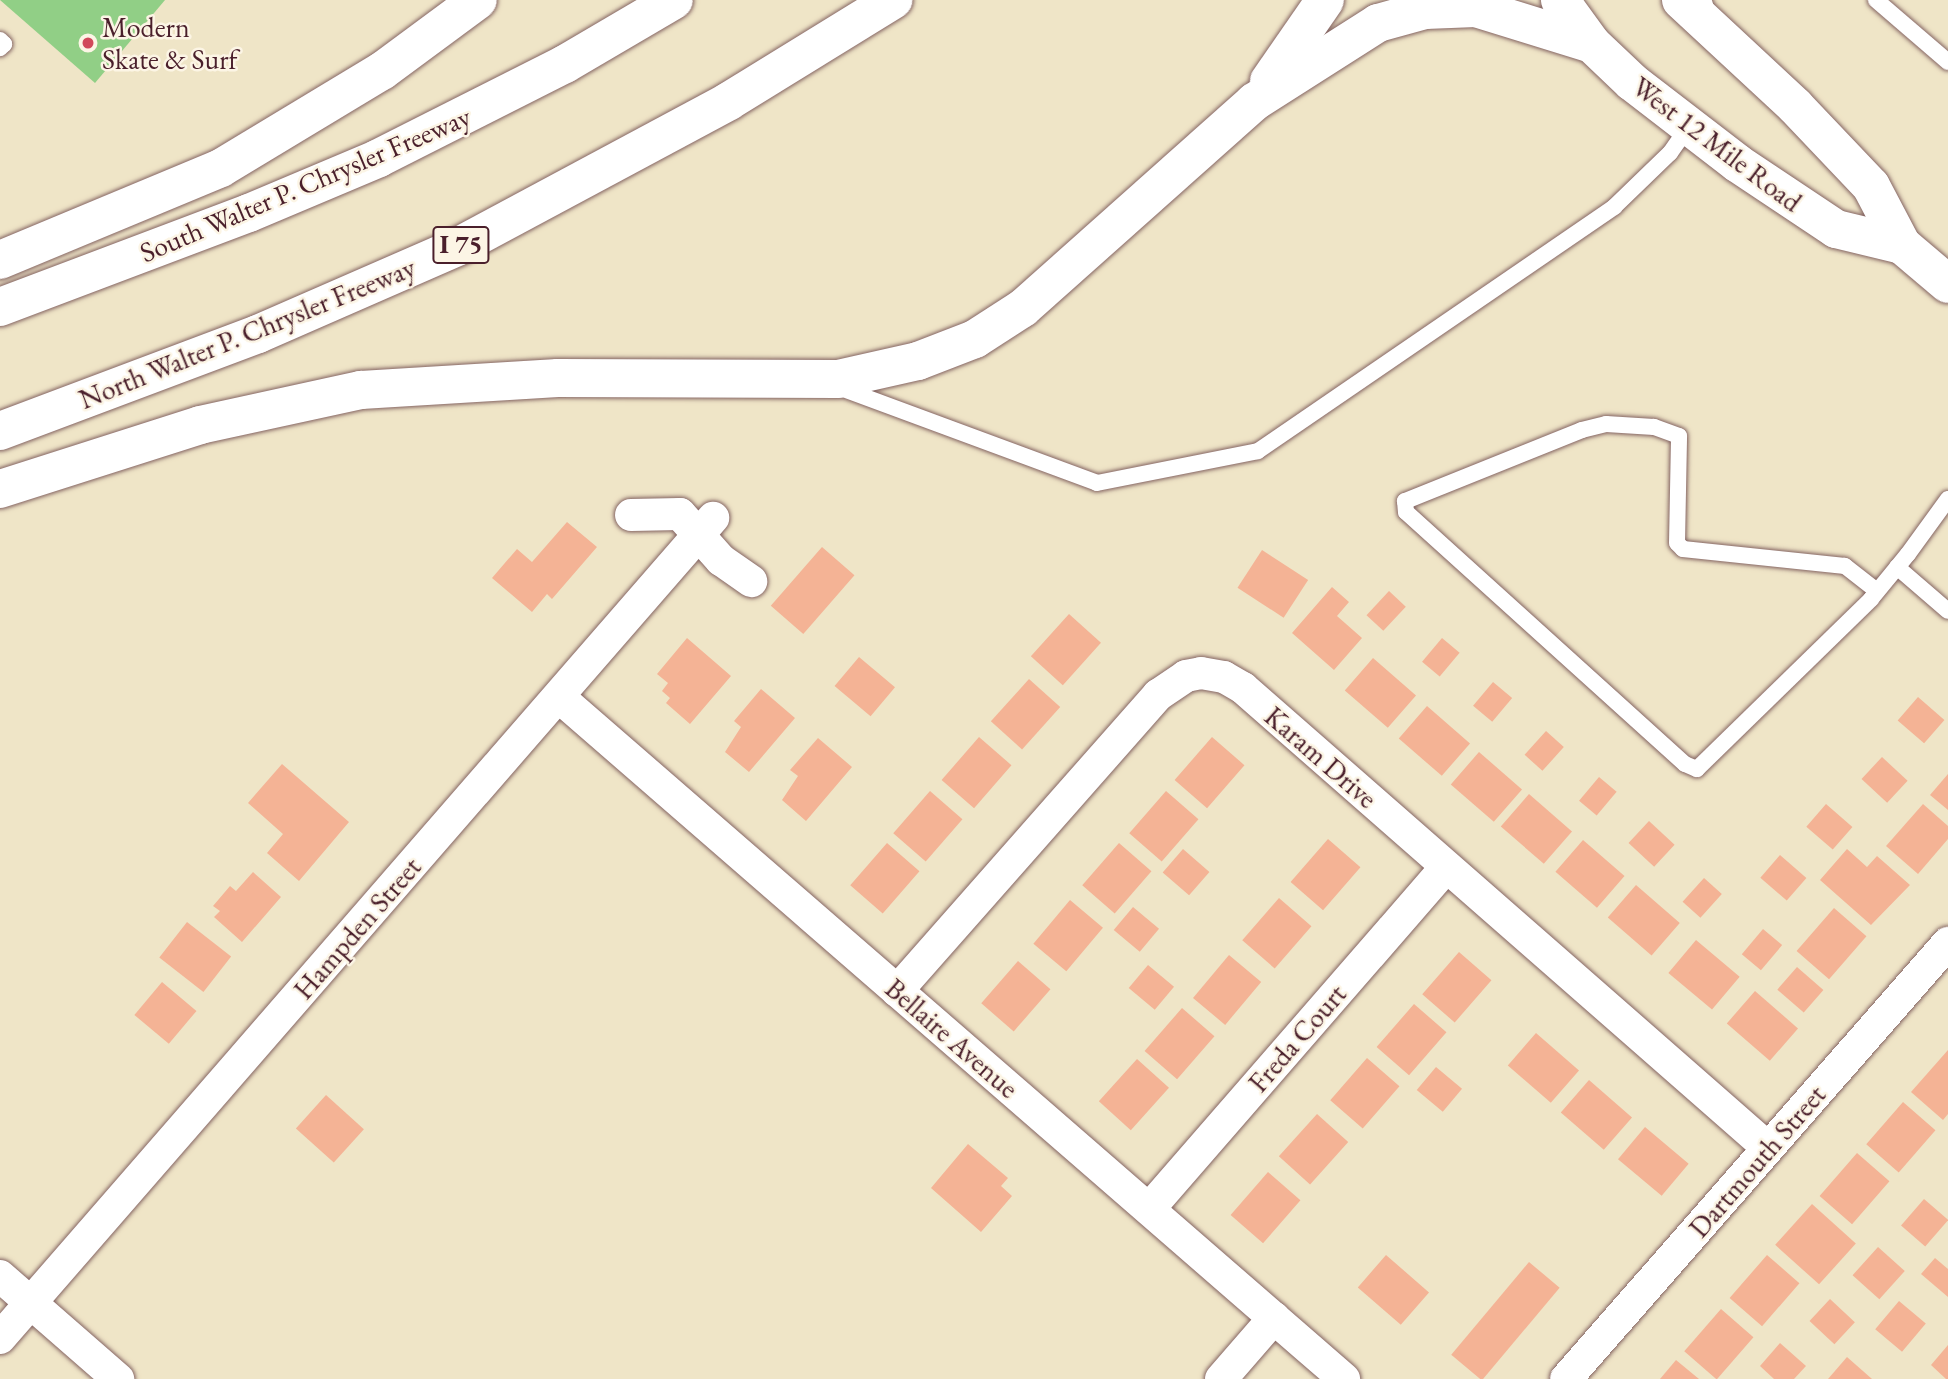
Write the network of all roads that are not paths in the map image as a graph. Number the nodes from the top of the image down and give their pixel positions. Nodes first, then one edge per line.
1 (478, 0) edge
2 (674, 0) edge
3 (893, 0) edge
4 (1325, 0) edge
5 (1560, 0) edge
6 (1876, 0) edge
7 (1690, 4) edge
8 (0, 40) edge
9 (1592, 44) junction
10 (0, 48) edge
11 (1948, 62) edge
12 (1254, 103) junction
13 (1688, 127) junction
14 (1902, 245) junction
15 (0, 260) edge
16 (1948, 284) edge
17 (0, 307) edge
18 (817, 380) junction
19 (0, 431) edge
20 (0, 489) edge
21 (1948, 499) edge
22 (631, 514) dead end
23 (707, 526) junction
24 (1897, 567) junction
25 (751, 582) dead end
26 (1877, 591) junction
27 (1948, 611) edge
28 (559, 697) junction
29 (1446, 867) junction
30 (1948, 943) edge
31 (897, 991) junction
32 (1768, 1148) junction
33 (1149, 1209) junction
34 (0, 1276) edge
35 (31, 1303) junction
36 (1274, 1318) junction
37 (0, 1338) edge
38 (118, 1379) edge
39 (1221, 1379) edge
40 (1344, 1379) edge
41 (1566, 1379) edge

1 - 15 main road
2 - 17 main road, South Walter P. Chrysler Freeway
3 - 19 main road, North Walter P. Chrysler Freeway / I 75
4 - 12 main road
5 - 9 main road, West 12 Mile Road
6 - 11 lane
7 - 14 main road, West 12 Mile Road
8 - 10 lane
9 - 12 main road
9 - 13 main road, West 12 Mile Road
12 - 18 main road
13 - 14 main road, West 12 Mile Road
13 - 18 lane
14 - 16 main road, West 12 Mile Road
18 - 20 main road
21 - 24 lane
22 - 23 street
23 - 25 street
23 - 28 street, Hampden Street
24 - 26 lane
24 - 27 lane
26 - 26 lane
28 - 31 street, Bellaire Avenue
28 - 35 street, Hampden Street
29 - 31 street, Karam Drive
29 - 32 street, Karam Drive
29 - 33 street, Freda Court
30 - 32 street, Dartmouth Street
31 - 33 street, Bellaire Avenue
32 - 41 street, Dartmouth Street
33 - 36 street, Bellaire Avenue
34 - 35 street
35 - 37 street, Hampden Street
35 - 38 street
36 - 39 street
36 - 40 street, Bellaire Avenue

